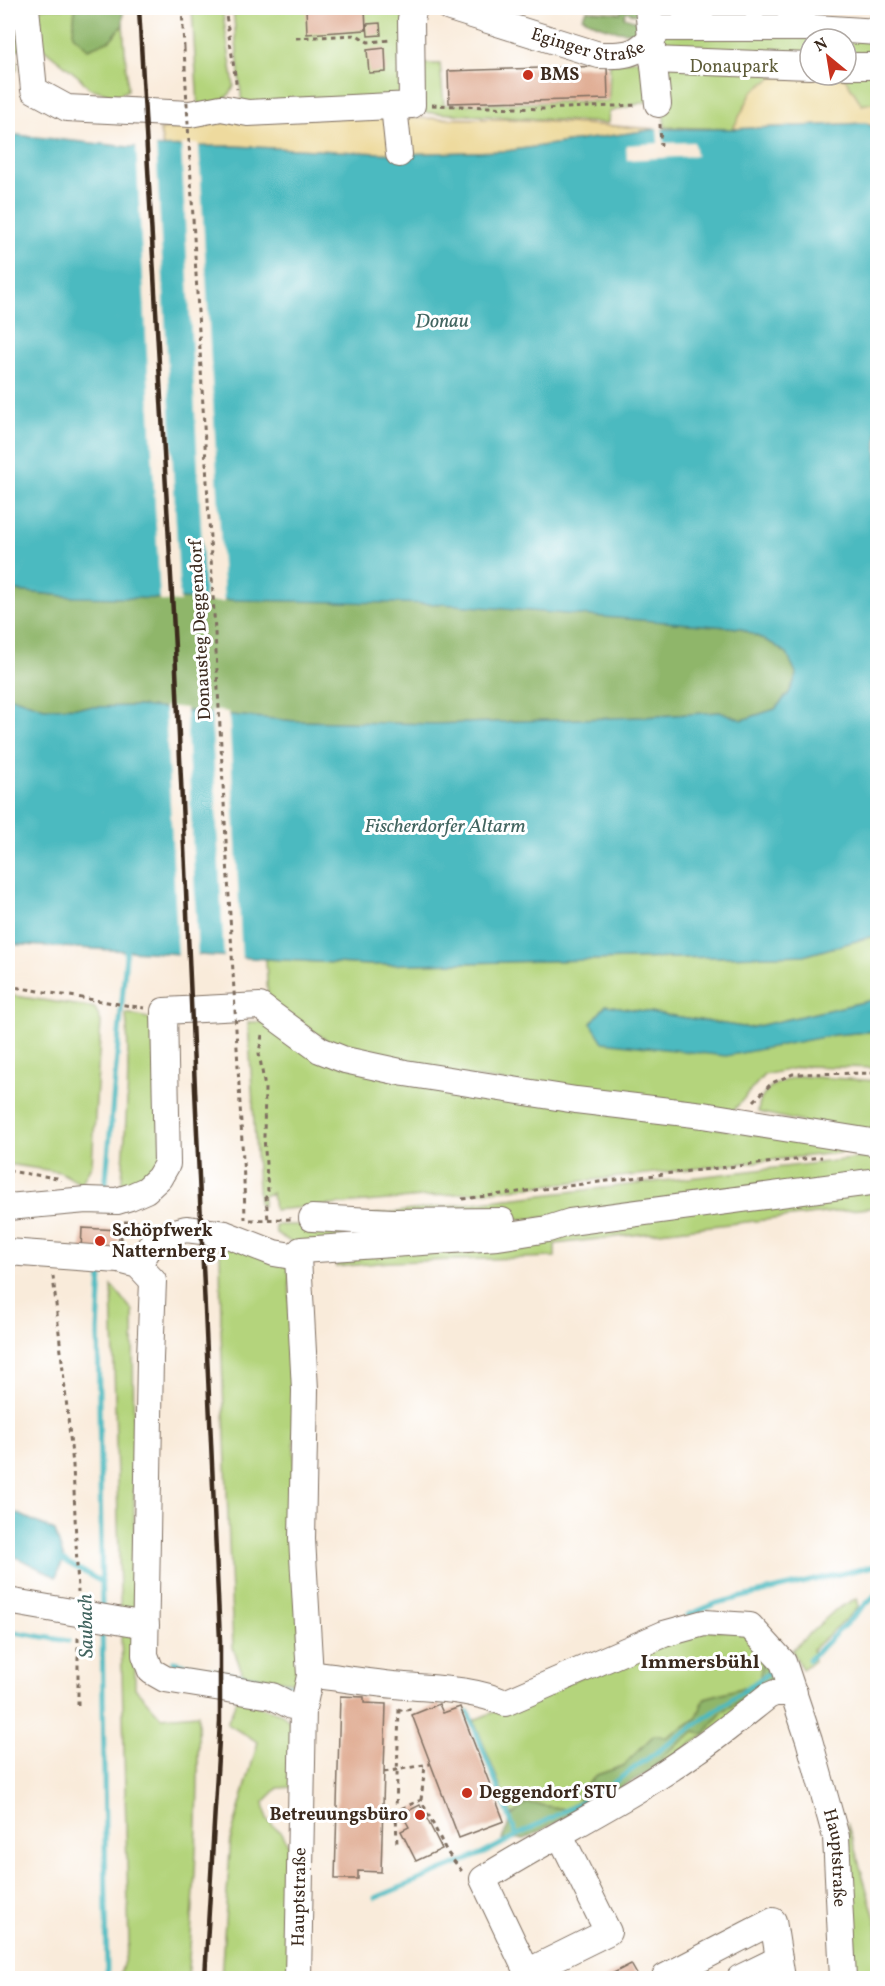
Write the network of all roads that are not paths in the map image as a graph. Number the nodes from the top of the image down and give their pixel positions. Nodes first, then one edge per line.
1 (26, 8) edge
2 (414, 8) edge
3 (450, 8) edge
4 (648, 8) edge
5 (878, 32) edge
6 (653, 49) junction
7 (798, 65) edge
8 (858, 66) edge
9 (878, 66) edge
10 (649, 104) road end
11 (403, 105) junction
12 (399, 154) dead end
13 (878, 1143) edge
14 (878, 1181) edge
15 (8, 1207) edge
16 (312, 1218) road end
17 (520, 1234) junction
18 (8, 1252) edge
19 (126, 1255) junction
20 (298, 1257) junction
21 (8, 1601) edge
22 (146, 1626) junction
23 (310, 1676) junction
24 (794, 1693) junction
25 (303, 1708) junction
26 (561, 1835) junction
27 (781, 1969) edge
28 (298, 1978) edge
29 (666, 1978) edge
30 (740, 1978) edge
31 (843, 1978) edge

1 - 11 street
2 - 11 street
3 - 6 street, Eginger Straße
4 - 6 street, Eginger Straße
5 - 6 street, Eginger Straße
6 - 7 street
6 - 10 street
8 - 9 street
11 - 12 street
13 - 15 street
14 - 17 street
16 - 17 street
17 - 20 street
18 - 19 street
19 - 20 street
19 - 22 street
20 - 23 street, Hauptstraße
21 - 22 street
22 - 25 street
23 - 24 street, Hauptstraße
23 - 25 street, Hauptstraße
24 - 26 street
24 - 31 street, Hauptstraße
25 - 28 street, Hauptstraße
26 - 26 street
27 - 29 street
27 - 30 street

